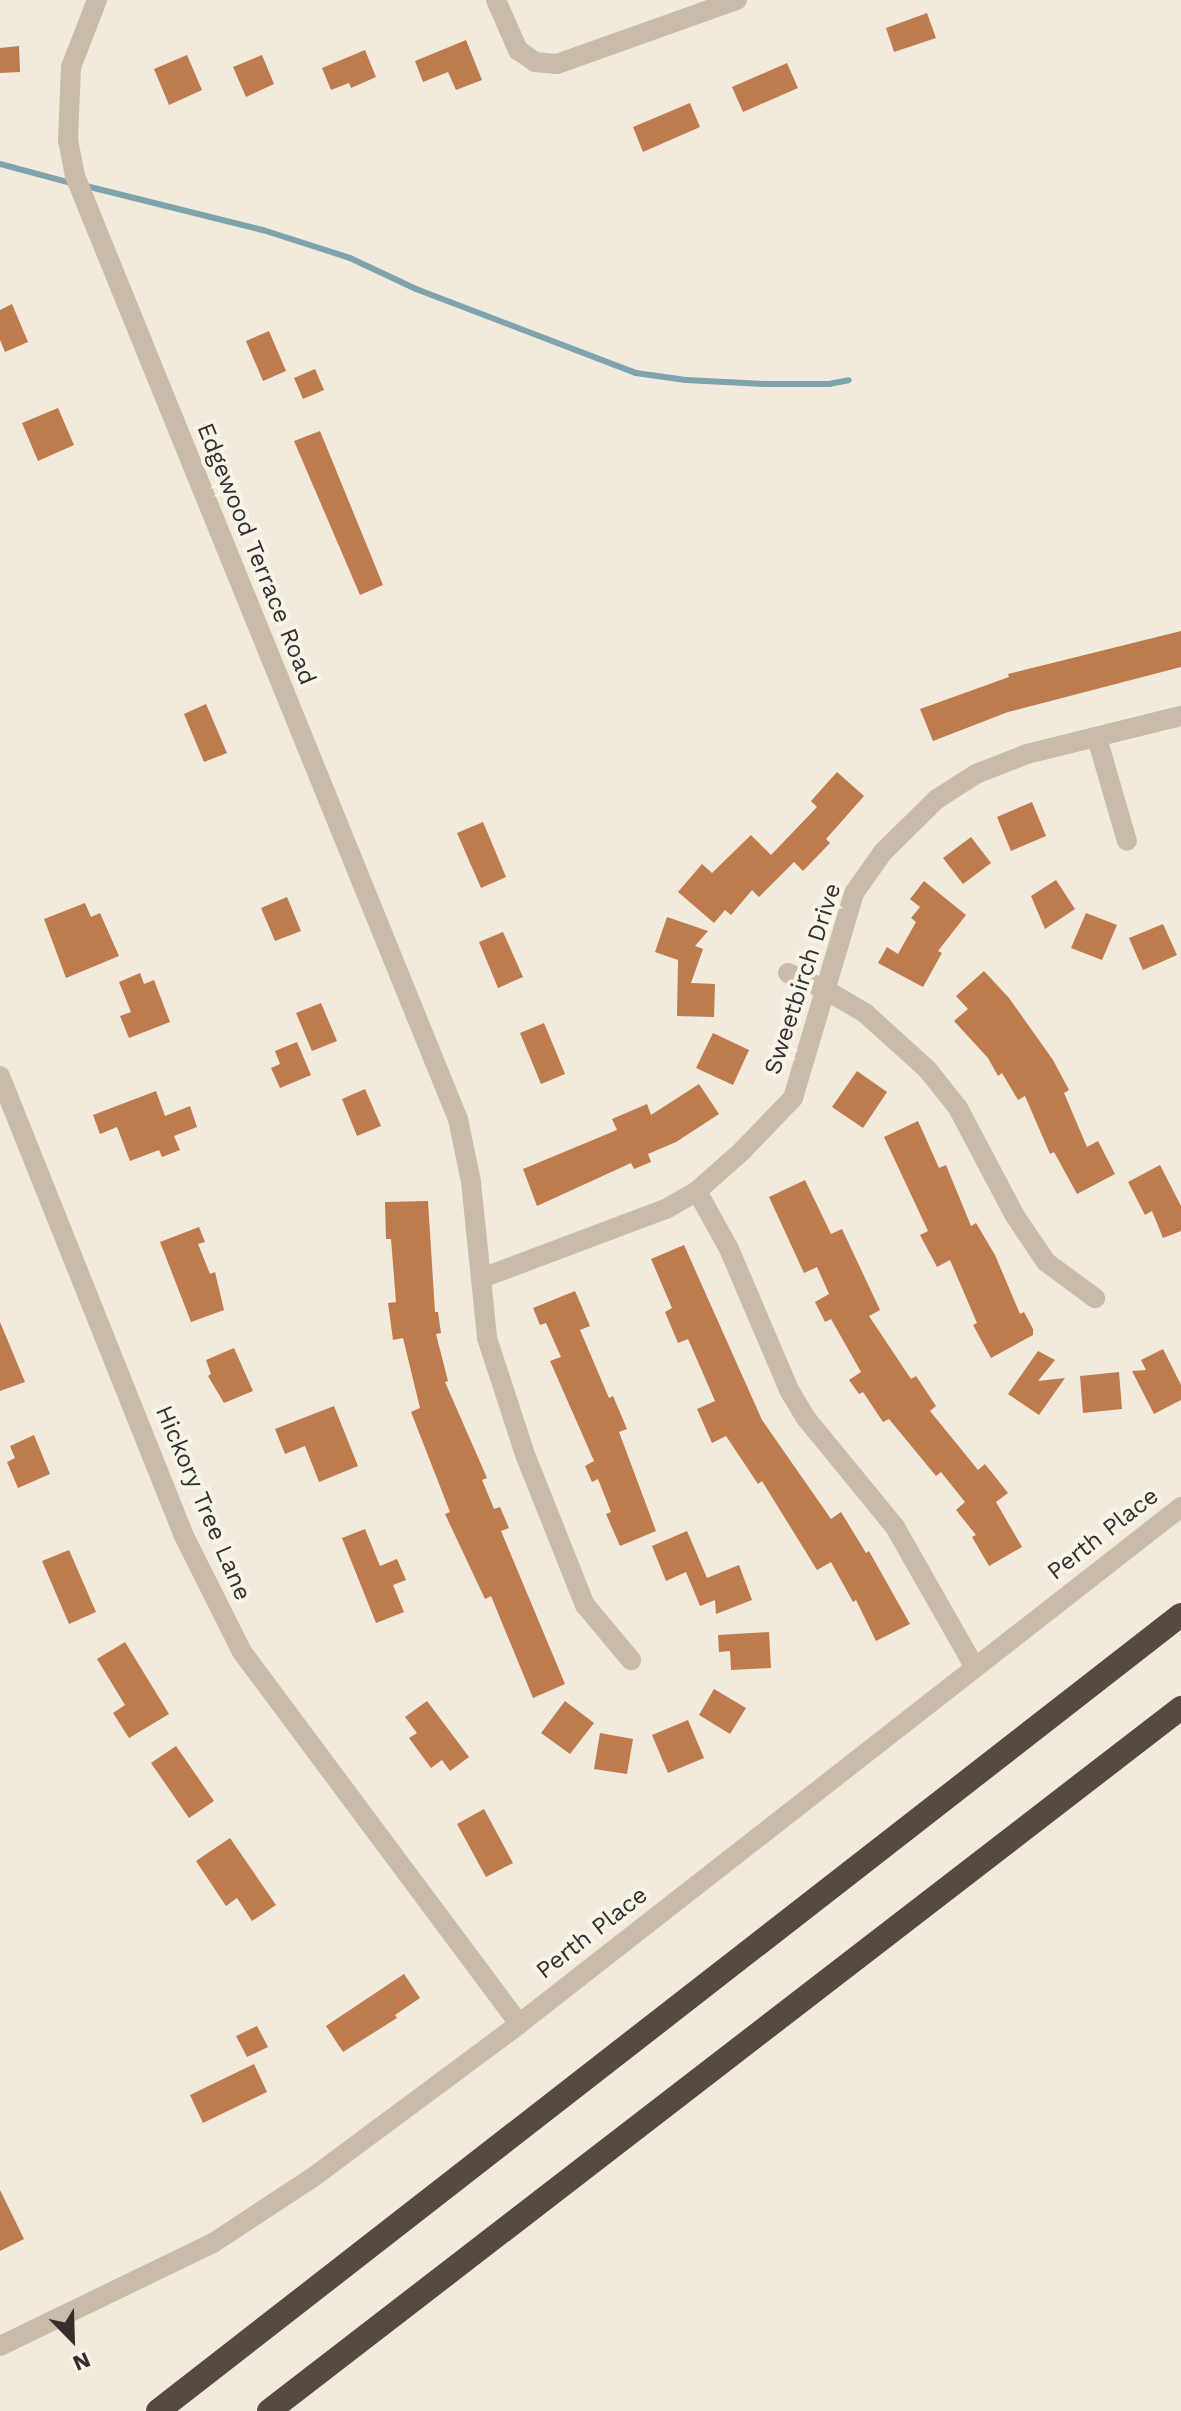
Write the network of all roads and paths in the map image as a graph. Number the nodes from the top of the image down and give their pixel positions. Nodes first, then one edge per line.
1 (97, 0) edge
2 (496, 0) edge
3 (737, 0) edge
4 (1181, 716) edge
5 (1097, 738) junction
6 (1127, 841) dead end
7 (788, 973) dead end
8 (824, 989) junction
9 (0, 1076) edge
10 (697, 1191) junction
11 (482, 1278) junction
12 (1095, 1298) dead end
13 (1181, 1507) edge
14 (1181, 1615) edge
15 (631, 1660) dead end
16 (974, 1666) junction
17 (1181, 1708) edge
18 (519, 2024) junction
19 (0, 2346) edge
20 (158, 2411) edge
21 (269, 2411) edge

1 - 11 street, Edgewood Terrace Road
2 - 3 street
4 - 5 street, Sweetbirch Drive
5 - 6 street
5 - 8 street, Sweetbirch Drive
7 - 8 street
8 - 10 street, Sweetbirch Drive
8 - 12 street
9 - 18 street, Hickory Tree Lane
10 - 11 street, Sweetbirch Drive
10 - 16 street
11 - 15 street, Edgewood Terrace Road
13 - 16 street, Perth Place
14 - 20 highway
16 - 18 street, Perth Place
17 - 21 highway
18 - 19 street, Perth Place

